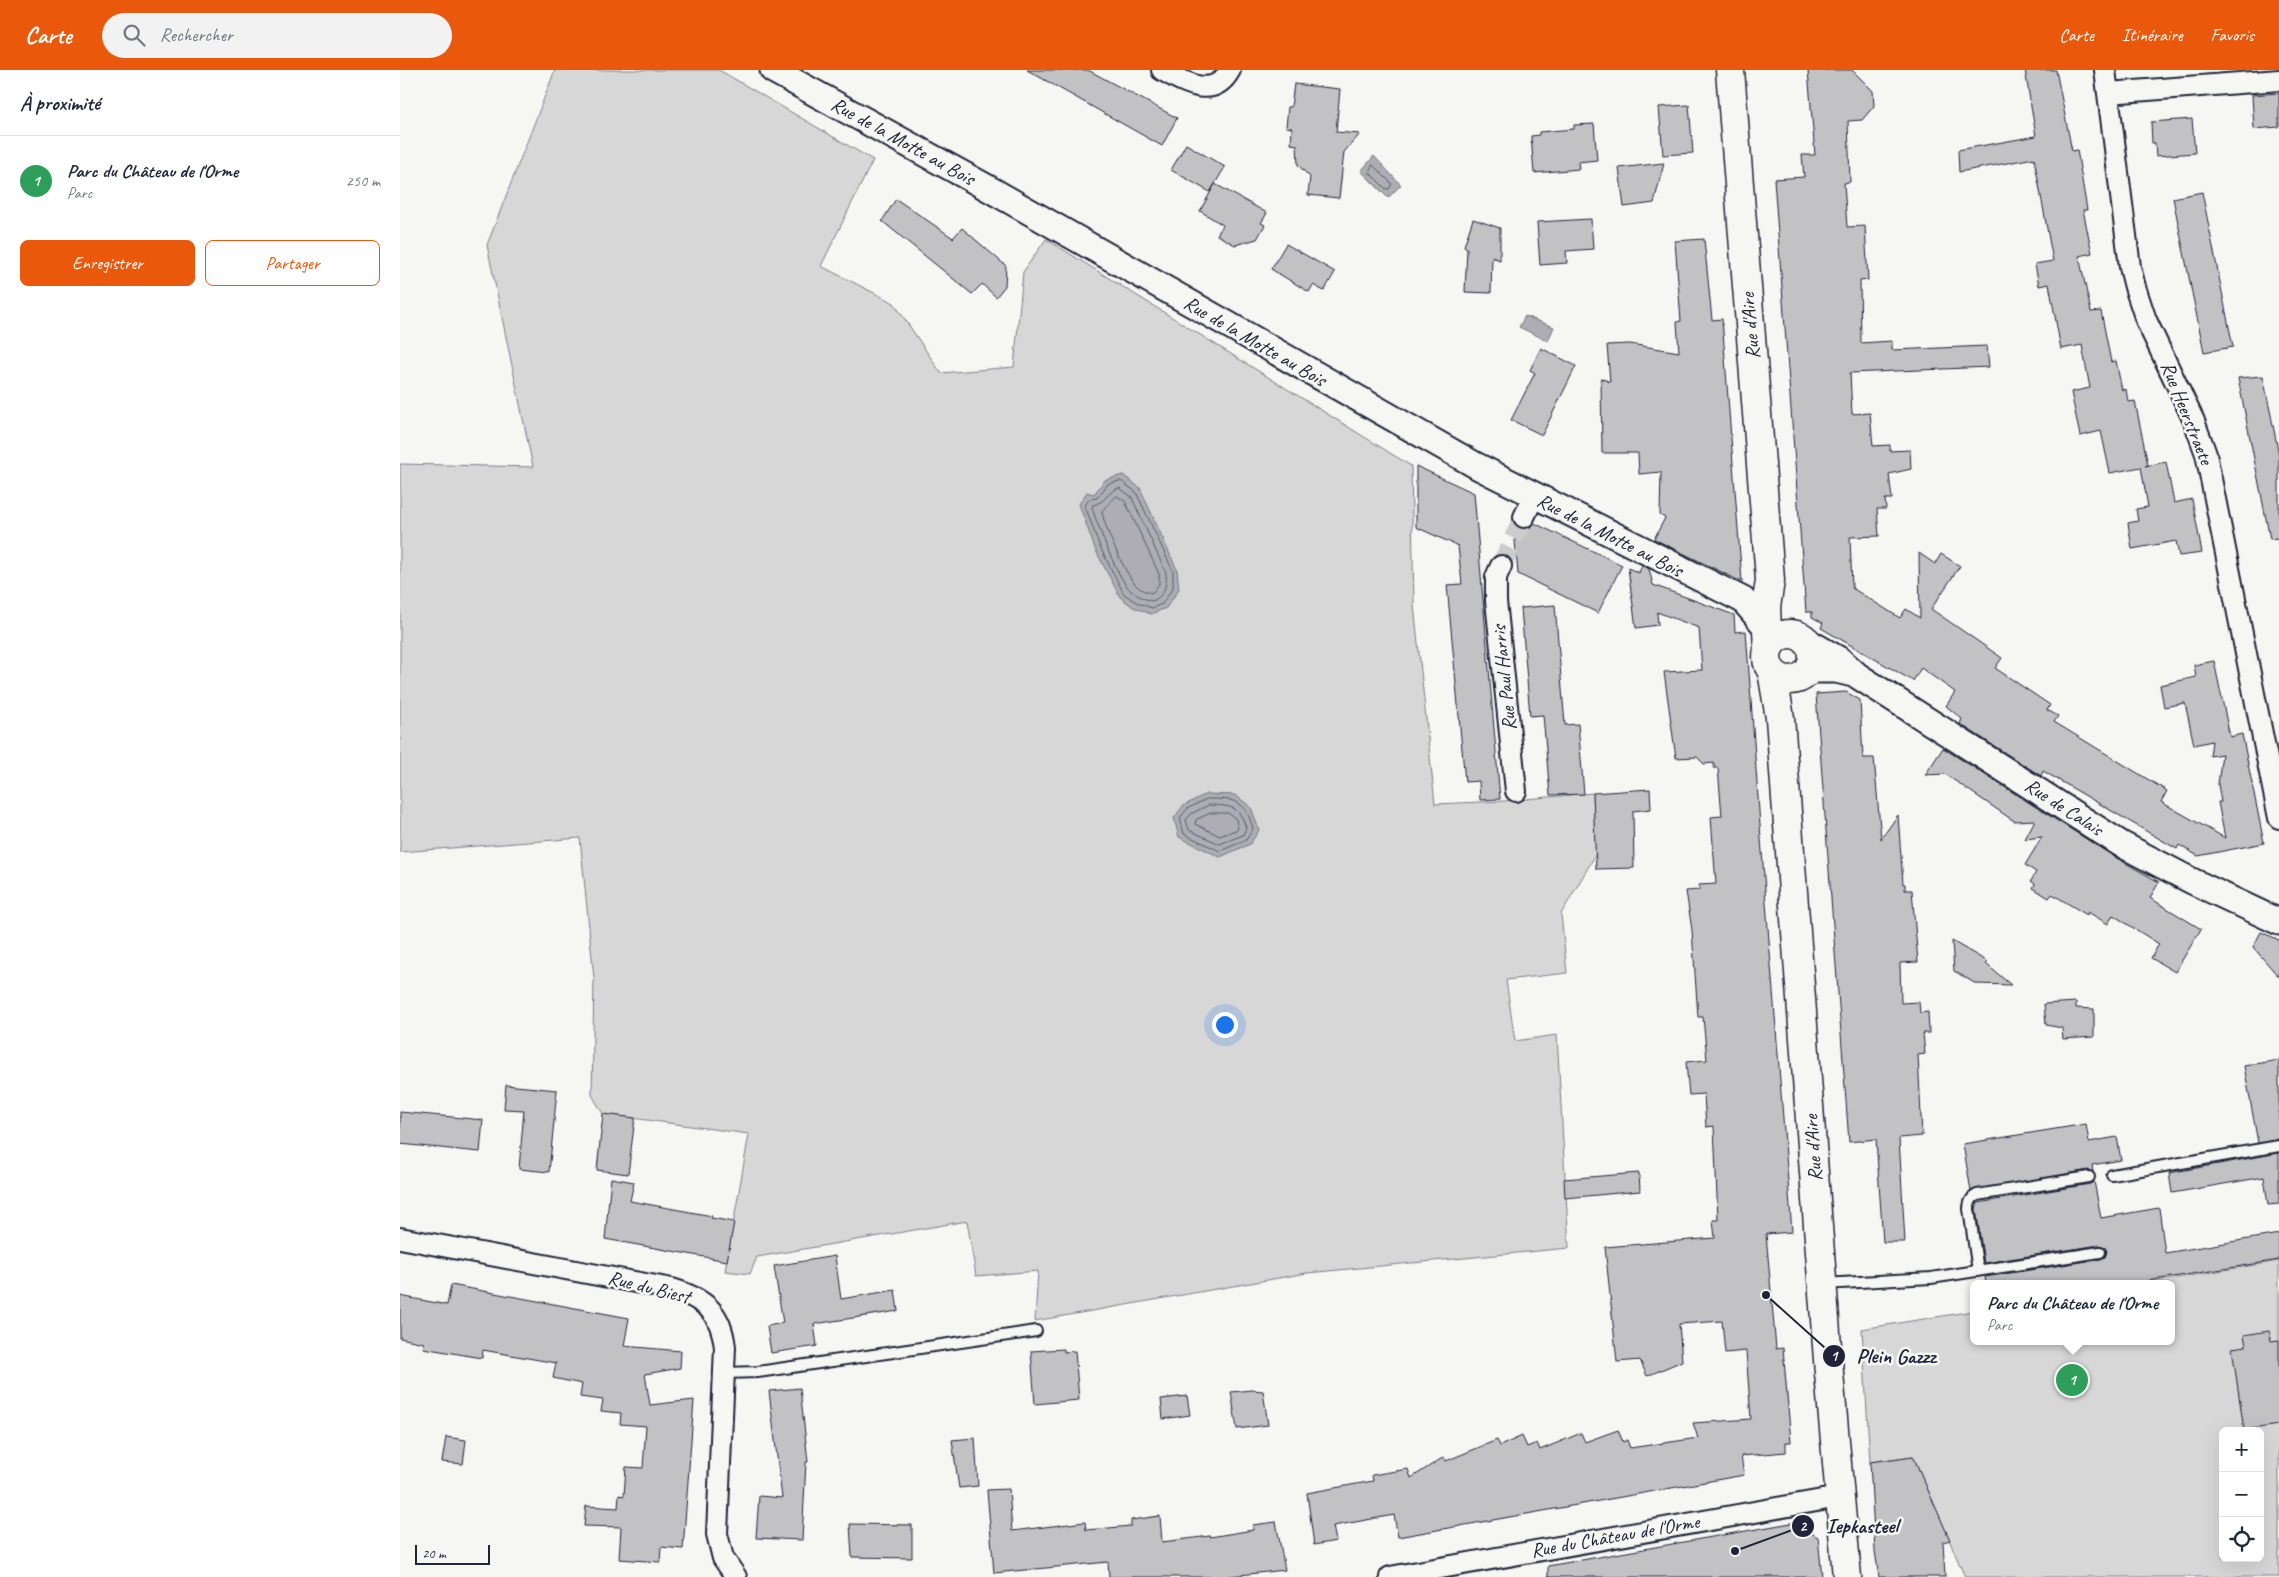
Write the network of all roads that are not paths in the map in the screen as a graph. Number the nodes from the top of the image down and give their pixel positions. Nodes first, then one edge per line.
1 (773, 70) edge
2 (1162, 70) edge
3 (1230, 70) edge
4 (1730, 70) edge
5 (2105, 70) edge
6 (2279, 80) edge
7 (2108, 93) junction
8 (1500, 566) tunnel mouth
9 (1764, 596) junction
10 (1800, 638) junction
11 (1782, 660) junction
12 (1858, 676) junction
13 (1516, 791) dead end
14 (2279, 818) edge
15 (2279, 922) edge
16 (2279, 1146) edge
17 (2112, 1175) dead end
18 (2089, 1176) dead end
19 (400, 1238) edge
20 (2100, 1252) dead end
21 (1978, 1271) junction
22 (1823, 1284) junction
23 (1036, 1331) dead end
24 (724, 1373) junction
25 (1839, 1497) junction
26 (1446, 1572) edge
27 (736, 1577) edge
28 (1390, 1577) edge
29 (1847, 1577) edge

1 - 9 street, Rue de la Motte au Bois
2 - 3 street
4 - 9 main road, Rue d'Aire
5 - 7 street, Rue Heerstraete
6 - 7 street
7 - 14 street, Rue Heerstraete
8 - 13 street, Rue Paul Harris
9 - 10 main road, Rue d'Aire
9 - 11 main road, Rue d'Aire
10 - 11 main road
10 - 11 main road, Rue d'Aire
10 - 12 street, Rue de Calais
11 - 12 street, Rue de Calais
11 - 22 main road, Rue d'Aire
12 - 15 street, Rue de Calais
16 - 17 lane
18 - 21 lane
19 - 24 street, Rue du Biest
20 - 21 lane
21 - 22 lane
22 - 25 main road, Rue d'Aire
23 - 24 lane
24 - 27 street, Rue du Biest
25 - 26 street, Rue du Château de l'Orme
25 - 29 main road, Rue d'Aire
26 - 28 street, Rue du Château de l'Orme

